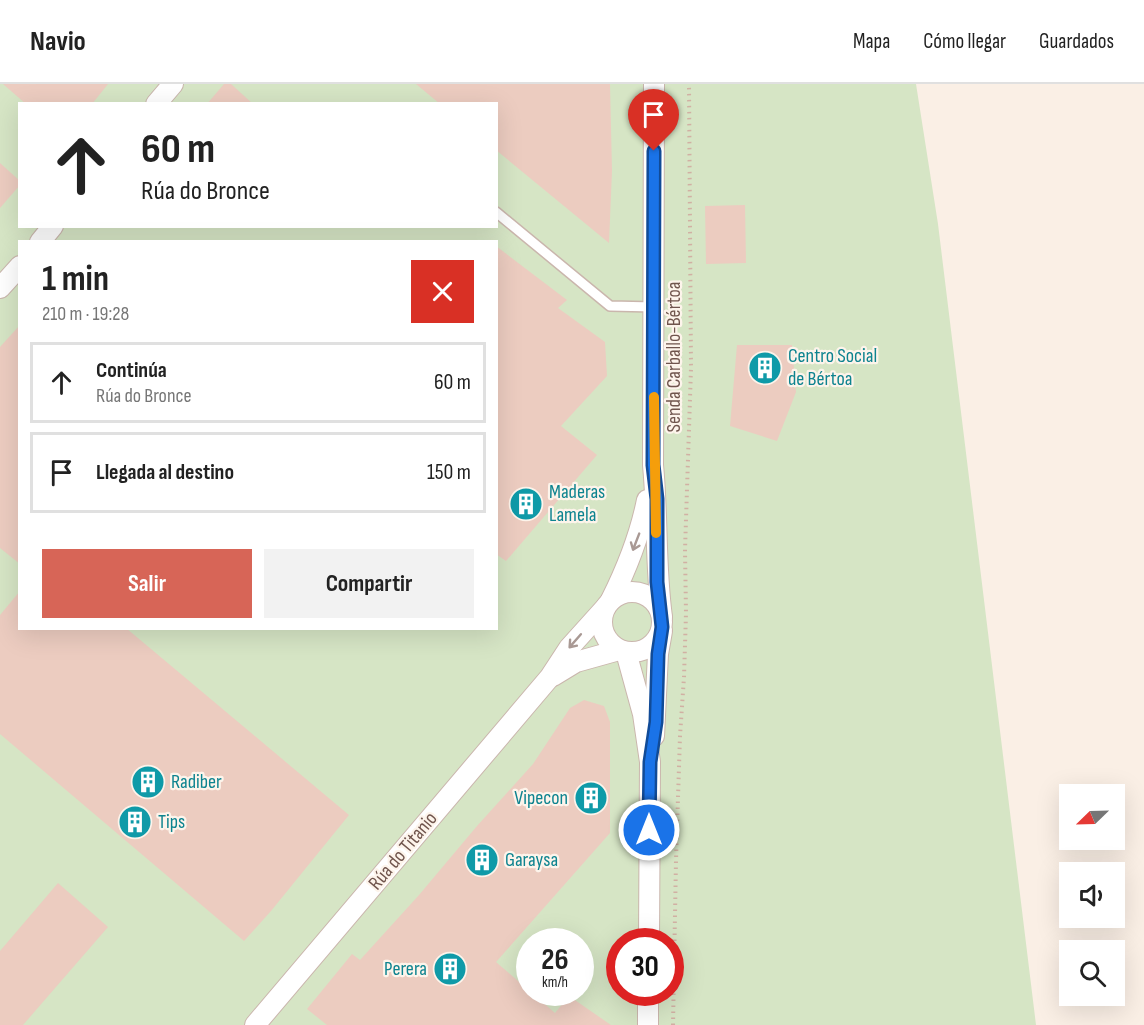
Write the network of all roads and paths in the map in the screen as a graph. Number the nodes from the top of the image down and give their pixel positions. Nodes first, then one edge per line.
1 (173, 84) edge
2 (654, 84) edge
3 (689, 84) edge
4 (158, 102) edge
5 (498, 214) edge
6 (18, 268) edge
7 (0, 288) edge
8 (654, 307) junction
9 (653, 465) junction
10 (608, 604) junction
11 (662, 622) junction
12 (622, 651) junction
13 (595, 656) junction
14 (550, 677) junction
15 (632, 677) junction
16 (650, 762) junction
17 (648, 928) edge
18 (648, 1006) edge
19 (255, 1025) edge
20 (648, 1025) edge
21 (674, 1025) edge

1 - 4 street
2 - 8 street
3 - 21 path, Senda Carballo-Bértoa
5 - 8 lane
6 - 7 street
8 - 9 street
9 -> 10 street
9 - 11 street
10 - 11 street
10 - 12 street
10 -> 14 street, Rúa do Titanio
11 - 12 street
11 - 16 street
12 - 13 street, Rúa do Titanio
12 - 15 street
13 - 14 street, Rúa do Titanio
13 - 15 street
14 - 19 street, Rúa do Titanio
15 - 16 street
16 - 17 street
18 - 20 street

